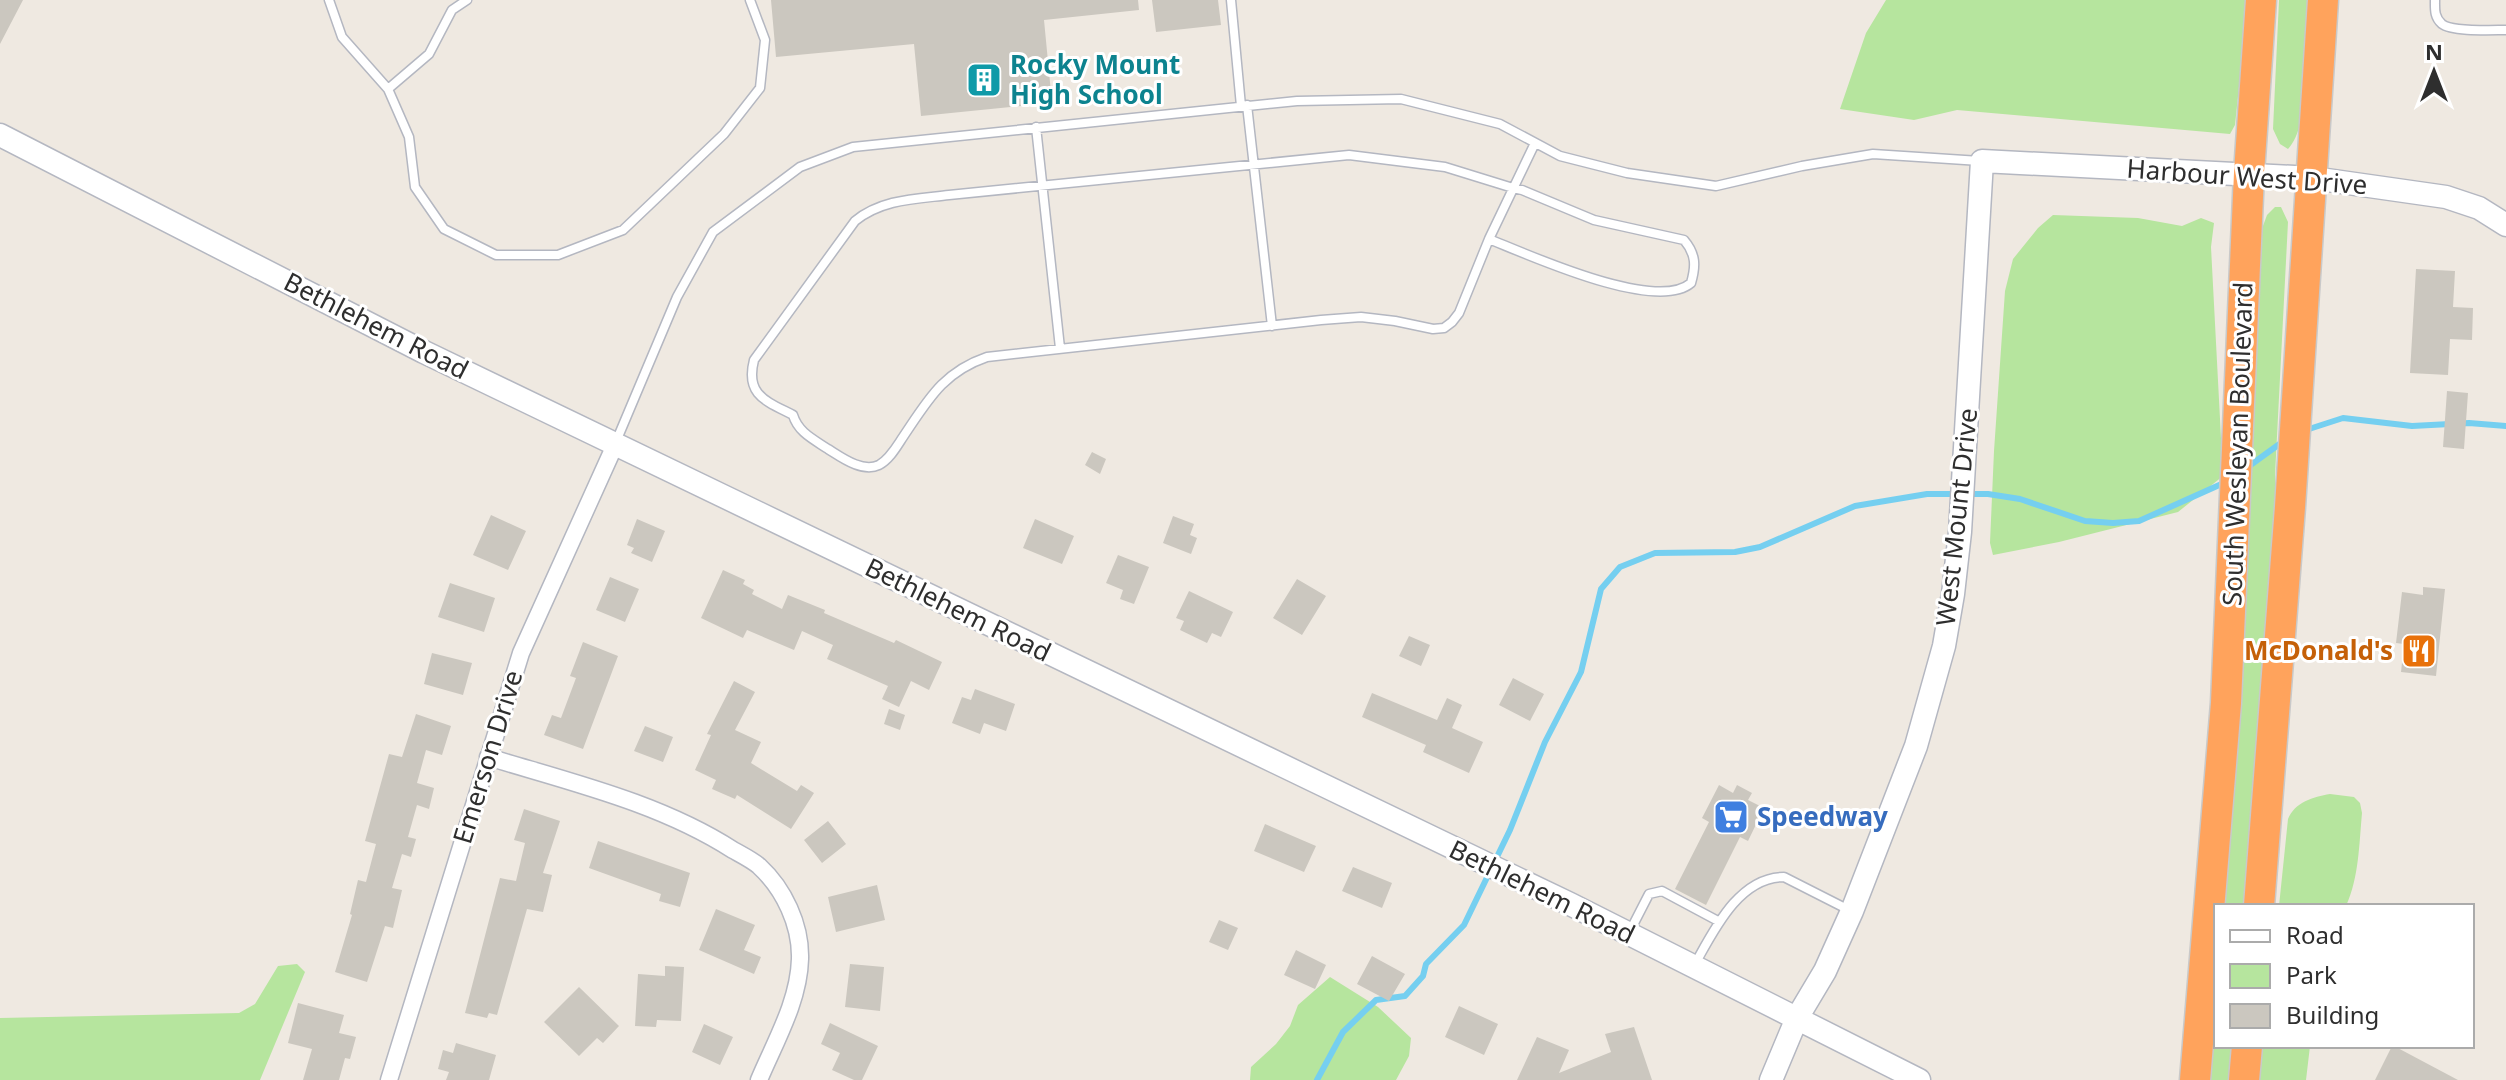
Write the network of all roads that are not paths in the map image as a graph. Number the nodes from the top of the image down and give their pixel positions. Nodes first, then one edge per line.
1 (329, 0) edge
2 (467, 0) edge
3 (750, 0) edge
4 (1231, 0) edge
5 (2261, 0) edge
6 (2323, 0) edge
7 (2435, 0) edge
8 (2506, 30) edge
9 (388, 89) junction
10 (1244, 106) junction
11 (1036, 127) junction
12 (0, 135) edge
13 (1535, 143) junction
14 (1982, 161) junction
15 (1253, 163) junction
16 (2249, 173) junction
17 (2313, 178) junction
18 (1041, 185) junction
19 (1513, 188) junction
20 (2506, 225) edge
21 (1489, 239) junction
22 (1272, 326) junction
23 (1060, 348) junction
24 (615, 445) junction
25 (488, 757) junction
26 (2259, 904) edge
27 (1852, 911) junction
28 (1718, 921) junction
29 (1628, 933) junction
30 (1694, 966) junction
31 (1797, 1018) junction
32 (2247, 1048) edge
33 (389, 1080) edge
34 (759, 1080) edge
35 (1771, 1080) edge
36 (1919, 1080) edge
37 (2195, 1080) edge
38 (2244, 1080) edge

1 - 9 lane
2 - 9 lane
3 - 9 lane
4 - 10 lane
5 - 16 highway, South Wesleyan Boulevard
6 - 17 highway, South Wesleyan Boulevard
7 - 8 lane
10 - 11 lane
10 - 13 lane
10 - 15 lane
11 - 18 lane
11 - 24 lane
12 - 24 main road, Bethlehem Road
13 - 14 lane
13 - 19 lane
14 - 16 main road, Harbour West Drive
14 - 27 main road, West Mount Drive
15 - 18 lane
15 - 19 lane
15 - 22 lane
16 - 17 main road, Harbour West Drive
16 - 37 highway, South Wesleyan Boulevard
17 - 20 main road, Harbour West Drive
17 - 26 highway, South Wesleyan Boulevard
18 - 23 lane
18 - 23 lane
19 - 21 lane
19 - 21 lane
21 - 22 lane
22 - 23 lane
24 - 25 street, Emerson Drive
24 - 29 main road, Bethlehem Road
25 - 33 street, Emerson Drive
25 - 34 street
27 - 28 lane
27 - 31 main road, West Mount Drive
28 - 29 lane
28 - 30 lane
29 - 30 main road, Bethlehem Road
30 - 31 main road, Bethlehem Road
31 - 35 main road, West Mount Drive
31 - 36 main road, Bethlehem Road
32 - 38 highway

